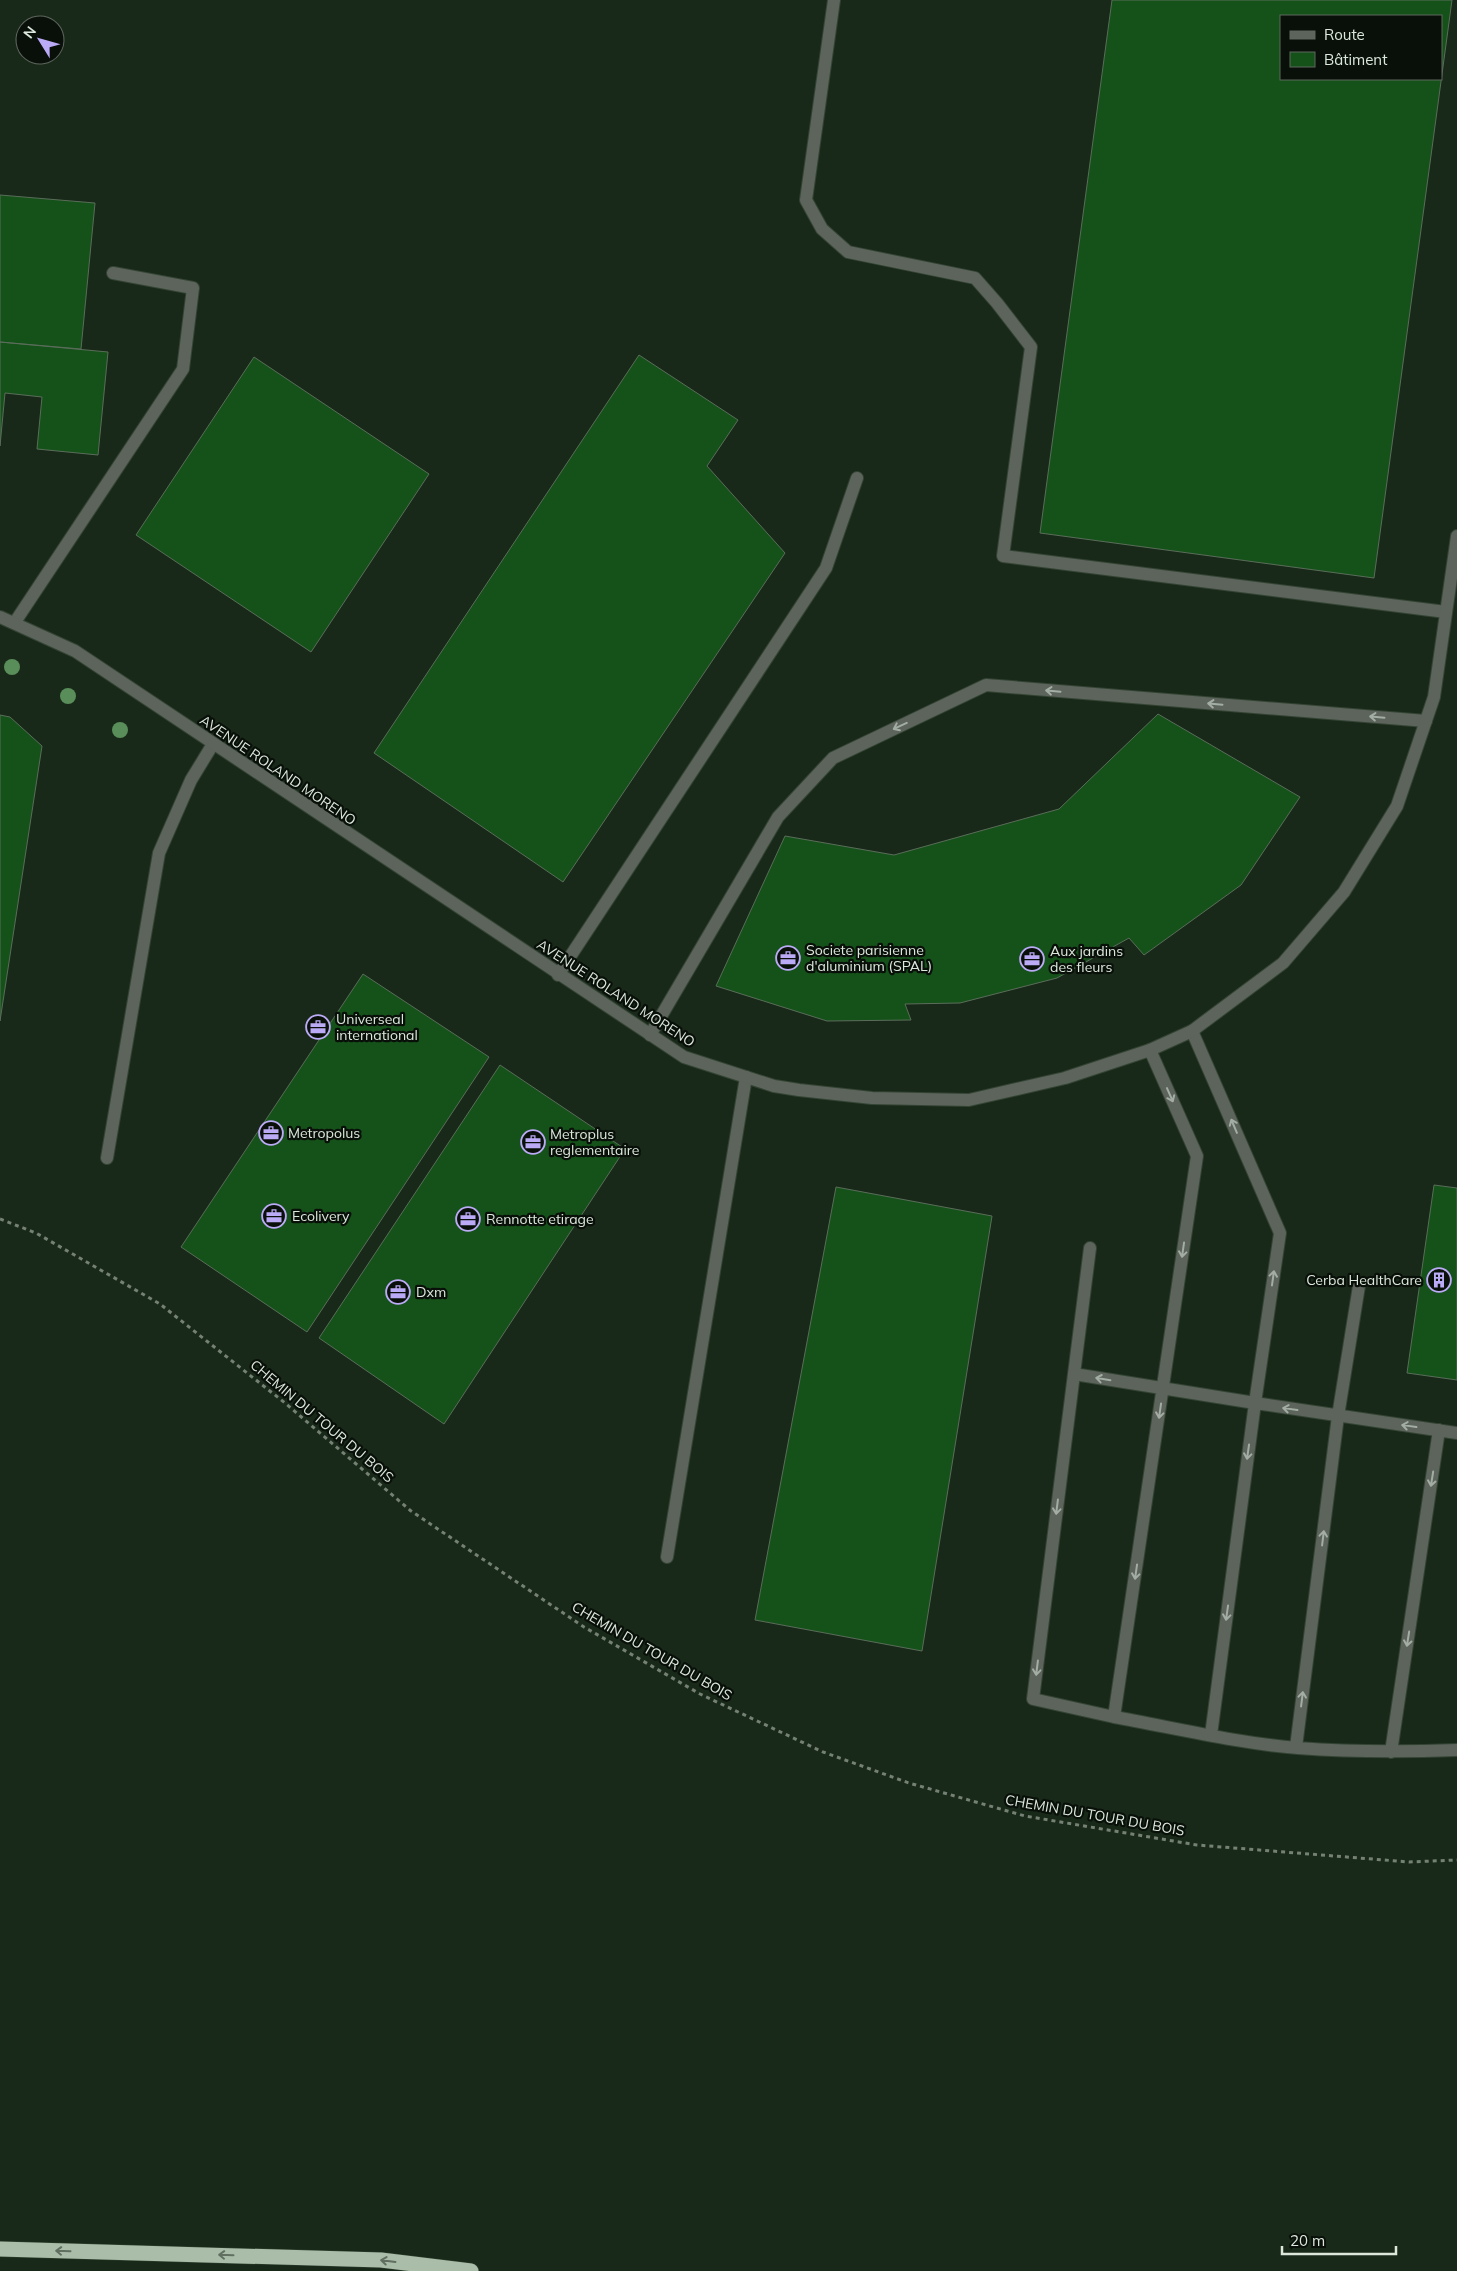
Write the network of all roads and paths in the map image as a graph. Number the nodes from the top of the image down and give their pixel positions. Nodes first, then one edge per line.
1 (834, 0) edge
2 (113, 273) dead end
3 (857, 478) dead end
4 (1457, 536) edge
5 (1446, 612) junction
6 (0, 617) edge
7 (15, 622) junction
8 (1426, 721) junction
9 (212, 744) junction
10 (558, 975) junction
11 (1192, 1031) junction
12 (650, 1035) junction
13 (1150, 1050) junction
14 (746, 1077) junction
15 (107, 1158) dead end
16 (0, 1219) edge
17 (1090, 1248) dead end
18 (1359, 1286) dead end
19 (1074, 1374) junction
20 (1163, 1388) junction
21 (1255, 1403) junction
22 (1338, 1416) junction
23 (1439, 1430) junction
24 (1457, 1433) edge
25 (667, 1557) dead end
26 (1114, 1717) junction
27 (1211, 1735) junction
28 (1296, 1748) junction
29 (1457, 1750) edge
30 (1391, 1752) junction
31 (1457, 1860) edge
32 (0, 2249) edge
33 (471, 2271) edge

1 - 5 street
2 - 7 street
3 - 10 street
4 - 5 street, AVENUE ROLAND MORENO
5 - 8 street, AVENUE ROLAND MORENO
6 - 7 street, AVENUE ROLAND MORENO
7 - 9 street, AVENUE ROLAND MORENO
8 - 11 street, AVENUE ROLAND MORENO
8 -> 12 street
9 - 10 street, AVENUE ROLAND MORENO
9 - 15 street
10 - 12 street, AVENUE ROLAND MORENO
11 - 13 street, AVENUE ROLAND MORENO
21 -> 11 street
12 - 14 street, AVENUE ROLAND MORENO
13 - 14 street, AVENUE ROLAND MORENO
13 -> 20 street
14 - 25 street
16 - 31 path, CHEMIN DU TOUR DU BOIS
17 - 19 street
18 - 22 street
20 -> 19 street
19 -> 26 street
20 - 21 street
20 -> 26 street
22 -> 21 street
21 -> 27 street
23 -> 22 street
28 -> 22 street
23 - 24 street
23 -> 30 street
26 - 27 street
27 - 28 street
28 - 30 street
29 - 30 street
33 -> 32 highway

